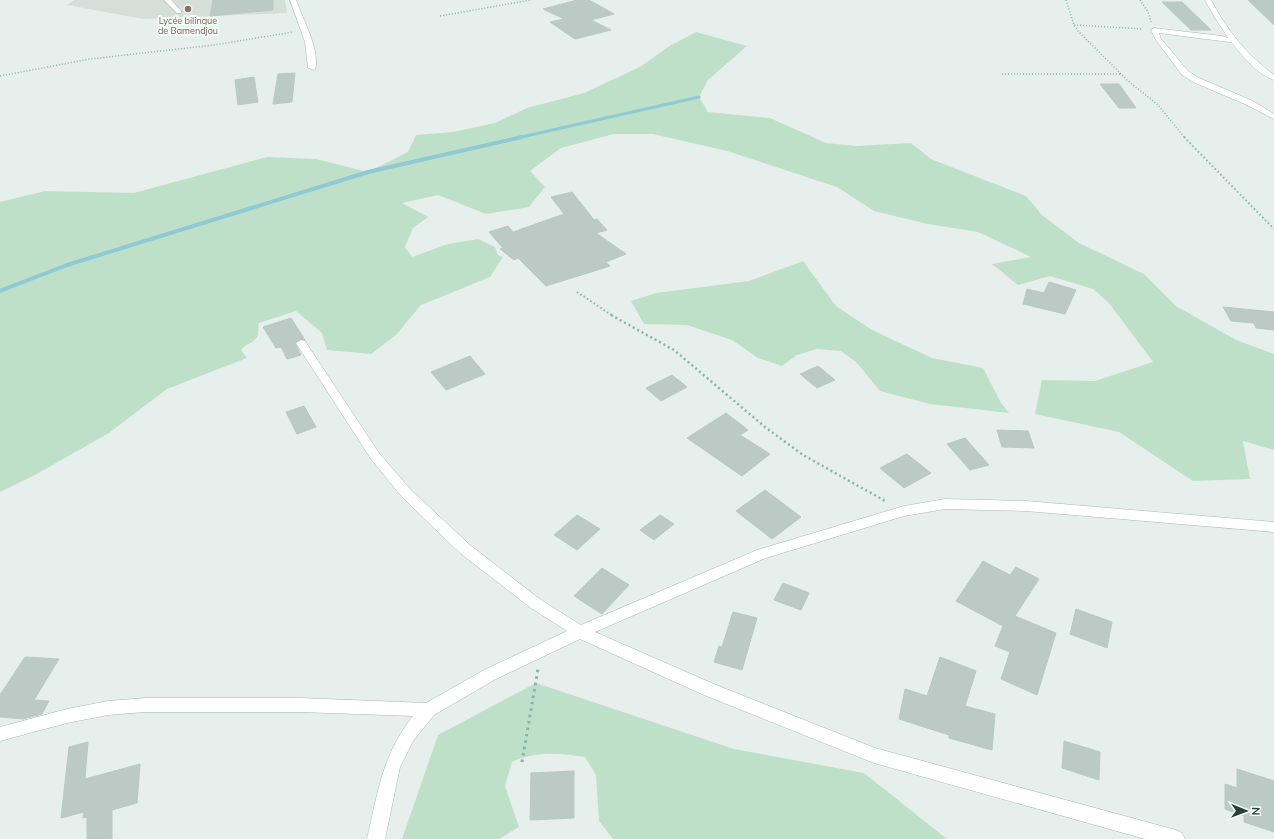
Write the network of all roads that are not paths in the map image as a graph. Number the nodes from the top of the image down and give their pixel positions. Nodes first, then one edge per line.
1 (167, 0) edge
2 (293, 0) edge
3 (1208, 0) edge
4 (179, 12) dead end
5 (1235, 42) junction
6 (312, 68) dead end
7 (1274, 78) edge
8 (1274, 118) edge
9 (301, 343) dead end
10 (1274, 527) edge
11 (582, 633) junction
12 (428, 710) junction
13 (0, 734) edge
14 (376, 839) edge
15 (1176, 839) edge

1 - 4 street
2 - 6 street
3 - 5 street
5 - 7 street
5 - 8 street
9 - 11 street
10 - 11 street
11 - 12 street
11 - 15 street
12 - 13 street
12 - 14 street

